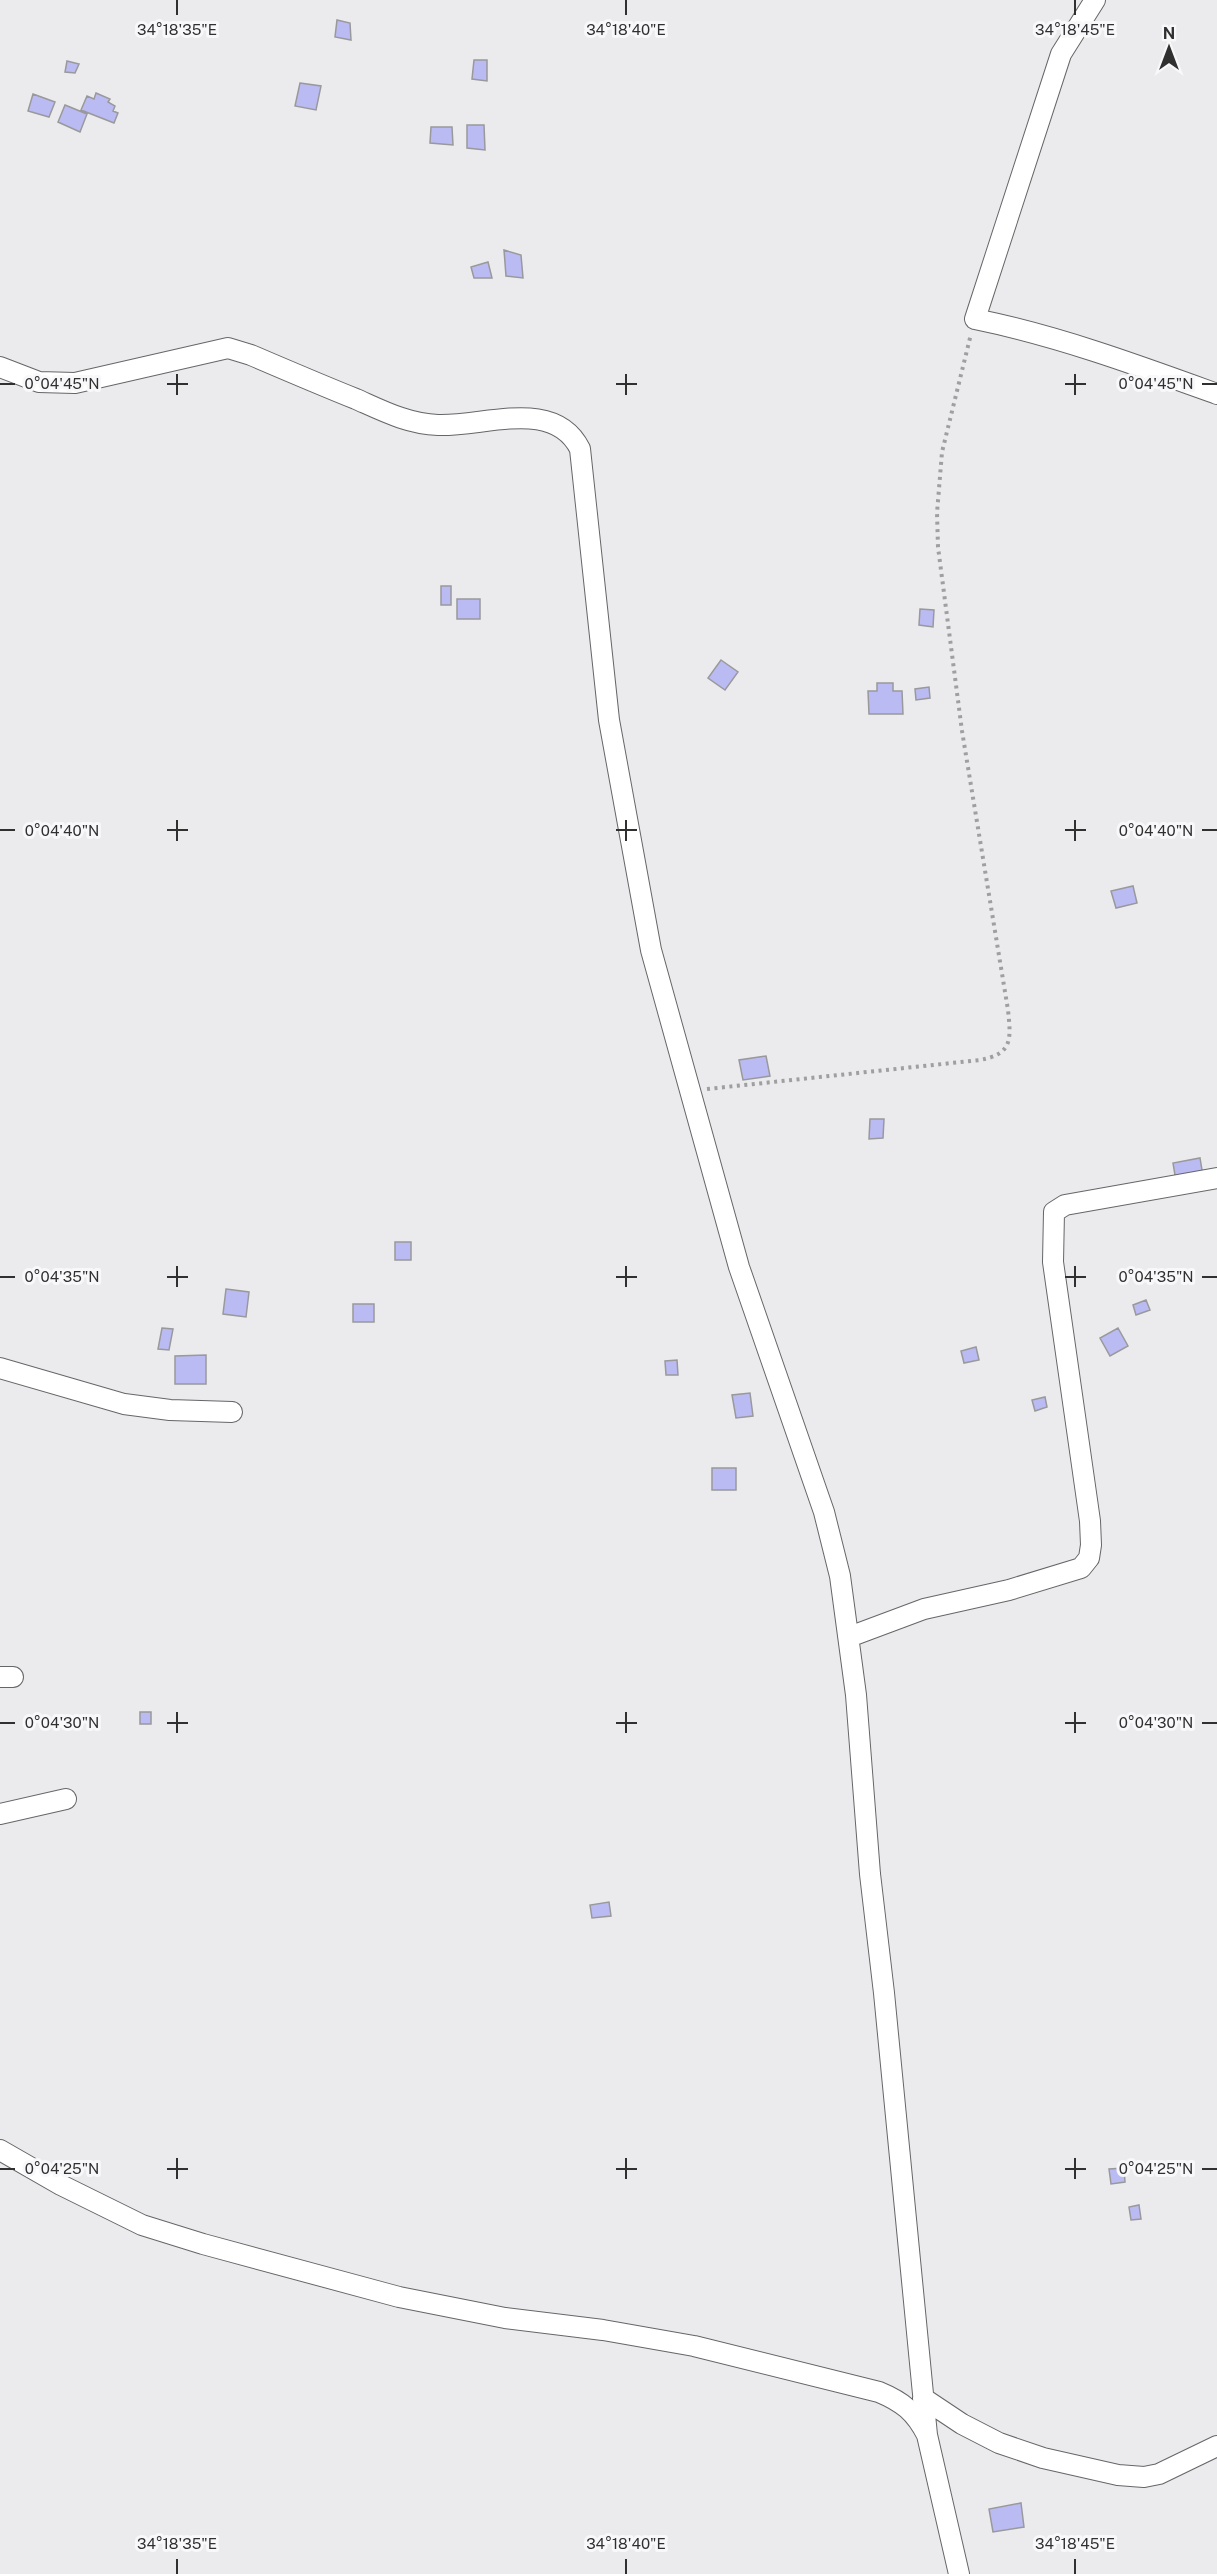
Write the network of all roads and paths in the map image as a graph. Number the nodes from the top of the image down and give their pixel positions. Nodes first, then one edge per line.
1 (1095, 0) edge
2 (975, 319) junction
3 (0, 367) edge
4 (1217, 394) edge
5 (691, 1091) junction
6 (1217, 1178) edge
7 (0, 1368) edge
8 (232, 1412) dead end
9 (849, 1637) junction
10 (66, 1799) dead end
11 (0, 1814) edge
12 (0, 2150) edge
13 (923, 2398) junction
14 (927, 2435) junction
15 (1217, 2446) edge
16 (959, 2574) edge

1 - 2 street
2 - 4 street
2 - 5 path
3 - 5 street
5 - 9 street
6 - 9 street
7 - 8 street
9 - 13 street
10 - 11 street
12 - 14 street
13 - 14 street
13 - 15 street
14 - 16 street

